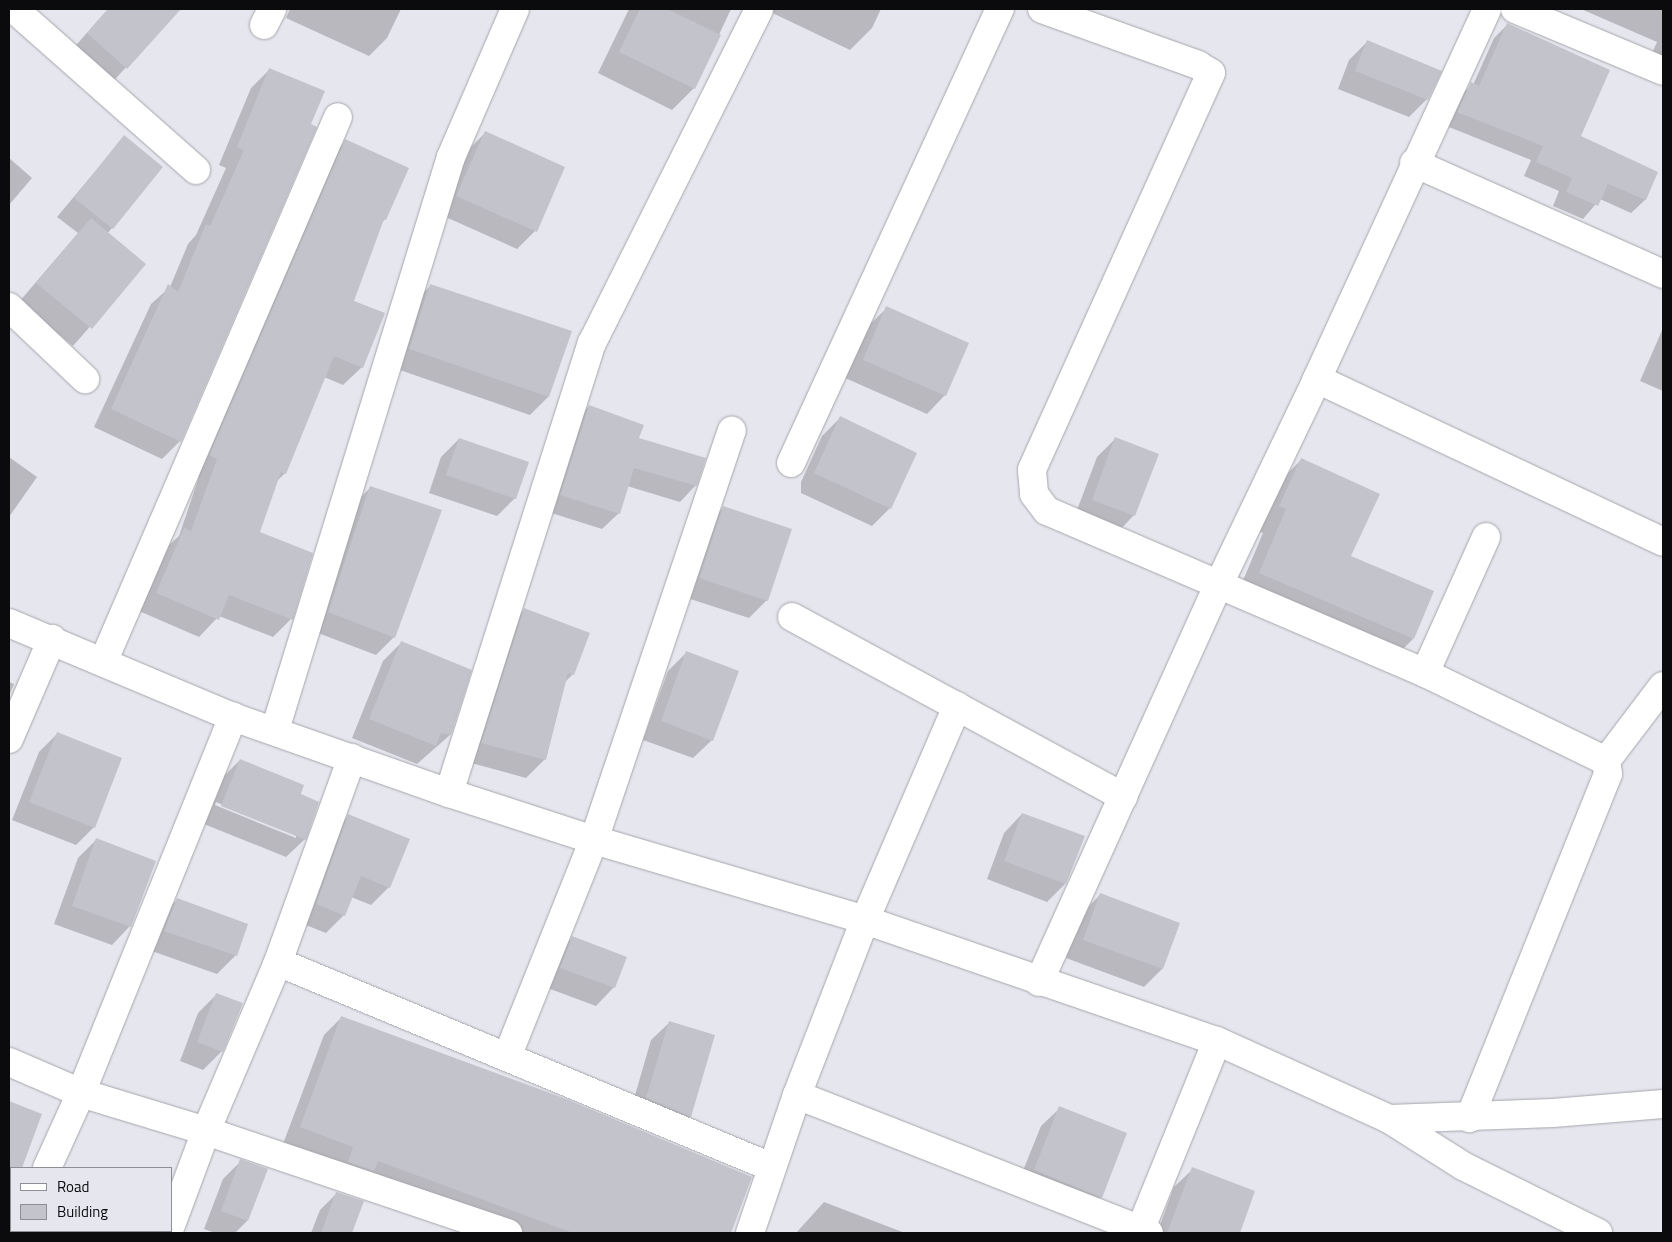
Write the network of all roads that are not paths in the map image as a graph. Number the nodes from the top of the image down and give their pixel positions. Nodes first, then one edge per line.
1 (14, 9) edge
2 (514, 9) edge
3 (759, 9) edge
4 (1000, 9) edge
5 (1042, 9) edge
6 (1487, 9) edge
7 (1515, 9) edge
8 (1663, 71) edge
9 (338, 118) dead end
10 (1414, 163) junction
11 (196, 170) dead end
12 (1663, 274) edge
13 (9, 307) edge
14 (1317, 378) junction
15 (86, 379) dead end
16 (732, 431) dead end
17 (791, 463) dead end
18 (1486, 537) dead end
19 (1663, 542) edge
20 (1218, 586) junction
21 (792, 617) dead end
22 (9, 623) edge
23 (52, 639) junction
24 (104, 660) junction
25 (1425, 673) junction
26 (1663, 686) edge
27 (957, 706) junction
28 (233, 717) junction
29 (275, 730) junction
30 (9, 739) edge
31 (352, 758) junction
32 (1606, 762) junction
33 (449, 793) junction
34 (1123, 797) junction
35 (594, 840) junction
36 (865, 920) junction
37 (278, 962) junction
38 (1039, 982) junction
39 (1217, 1041) junction
40 (507, 1057) junction
41 (9, 1062) edge
42 (81, 1093) junction
43 (796, 1095) junction
44 (1663, 1104) edge
45 (1470, 1118) junction
46 (1389, 1119) junction
47 (206, 1131) junction
48 (47, 1167) edge
49 (771, 1167) junction
50 (172, 1222) edge
51 (1143, 1232) edge
52 (508, 1233) edge
53 (750, 1233) edge
54 (1598, 1233) edge

1 - 11 street
2 - 29 street
3 - 33 street
4 - 17 street
5 - 20 street
6 - 10 street
7 - 8 street
9 - 24 street
10 - 12 street
10 - 14 street
13 - 15 street
14 - 19 street
14 - 20 street
16 - 35 street
18 - 25 street
20 - 25 street
20 - 34 street
21 - 27 street
22 - 23 street
23 - 24 street
23 - 30 street
24 - 28 street
25 - 32 street
26 - 32 street
27 - 34 street
27 - 36 street
28 - 29 street
28 - 42 street
29 - 31 street
31 - 33 street
31 - 37 street
32 - 45 street
33 - 35 street
34 - 38 street
35 - 36 street
35 - 40 street
36 - 38 street
36 - 43 street
37 - 40 street
37 - 47 street
38 - 39 street
39 - 46 street
39 - 51 street
40 - 49 street
41 - 42 street
42 - 47 street
42 - 48 street
43 - 49 street
43 - 51 street
44 - 45 street
45 - 46 street
46 - 54 street
47 - 50 street
47 - 52 street
49 - 53 street

